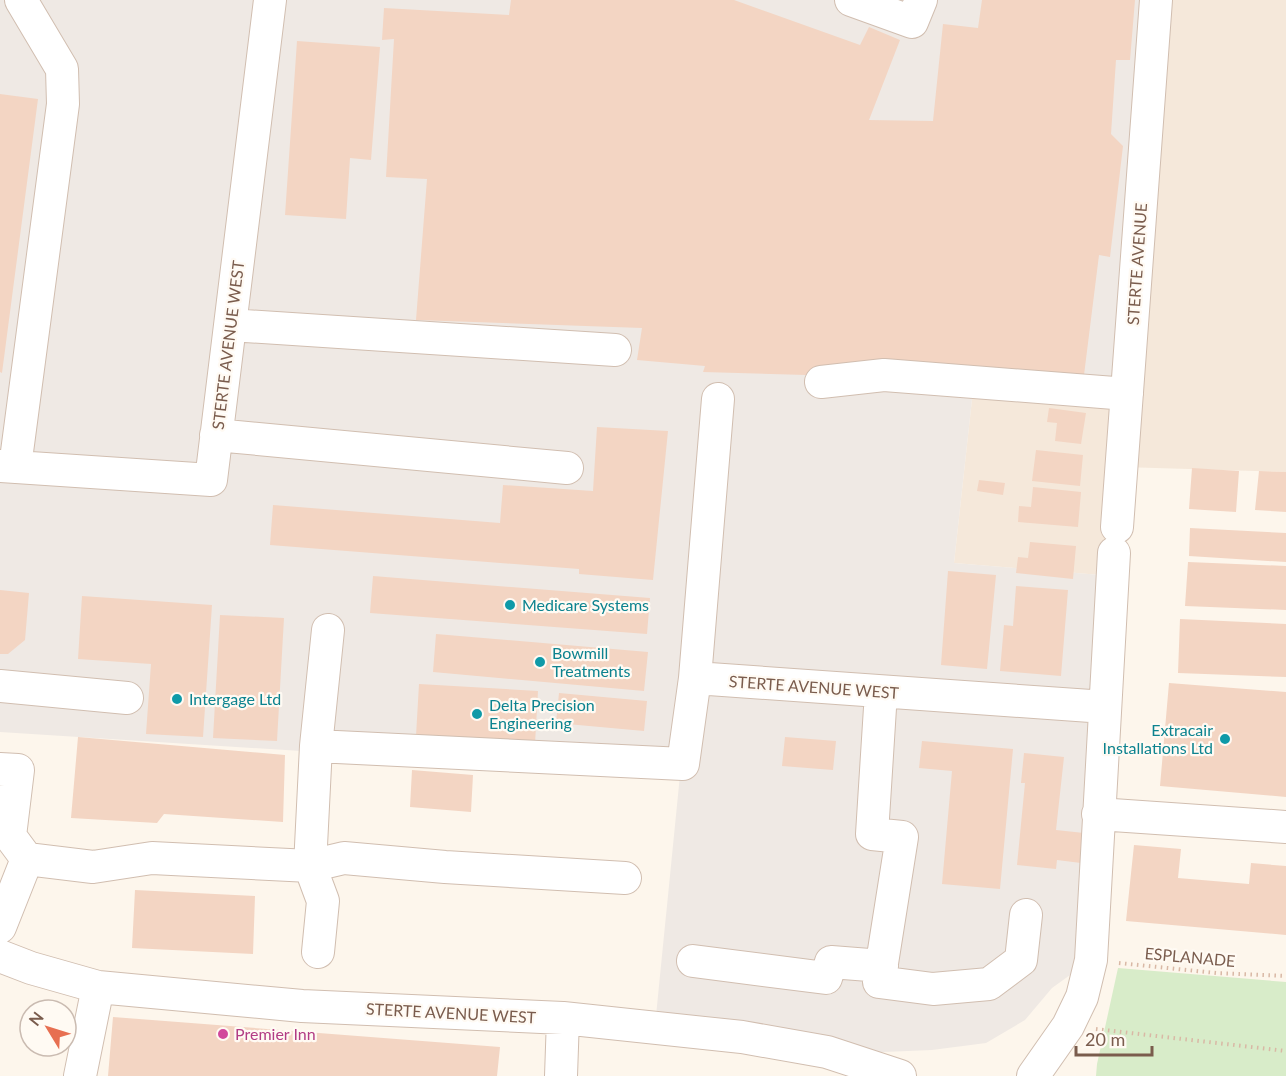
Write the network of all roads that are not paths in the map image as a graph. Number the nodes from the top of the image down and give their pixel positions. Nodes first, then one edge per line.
1 (21, 0) edge
2 (270, 0) edge
3 (851, 0) edge
4 (921, 0) edge
5 (1156, 0) edge
6 (230, 325) junction
7 (615, 350) dead end
8 (821, 382) dead end
9 (1127, 394) junction
10 (718, 399) dead end
11 (216, 435) junction
12 (7, 466) edge
13 (567, 468) dead end
14 (328, 630) dead end
15 (695, 678) junction
16 (0, 686) edge
17 (881, 692) junction
18 (127, 698) dead end
19 (1105, 706) junction
20 (316, 746) junction
21 (0, 769) edge
22 (1098, 814) junction
23 (1286, 827) edge
24 (27, 860) junction
25 (310, 866) junction
26 (625, 878) dead end
27 (1026, 915) dead end
28 (0, 927) edge
29 (318, 952) dead end
30 (0, 956) edge
31 (693, 961) dead end
32 (882, 966) junction
33 (98, 987) junction
34 (563, 1018) junction
35 (80, 1076) edge
36 (561, 1076) edge
37 (900, 1076) edge
38 (1033, 1076) edge

1 - 12 street
2 - 6 street, STERTE AVENUE WEST
3 - 4 street
5 - 9 street, STERTE AVENUE
6 - 7 street
6 - 11 street, STERTE AVENUE WEST
8 - 9 street
9 - 19 street, STERTE AVENUE
10 - 15 street
11 - 12 street, STERTE AVENUE WEST
11 - 13 street
14 - 20 street
15 - 17 street, STERTE AVENUE WEST
15 - 20 street
16 - 18 street
17 - 19 street, STERTE AVENUE WEST
17 - 32 street
19 - 22 street
20 - 25 street
21 - 24 street
22 - 23 street
22 - 38 street
24 - 25 street
24 - 28 street
25 - 26 street
25 - 29 street
27 - 32 street
30 - 33 street, STERTE AVENUE WEST
31 - 32 street
33 - 34 street, STERTE AVENUE WEST
33 - 35 street
34 - 36 street
34 - 37 street, STERTE AVENUE WEST

